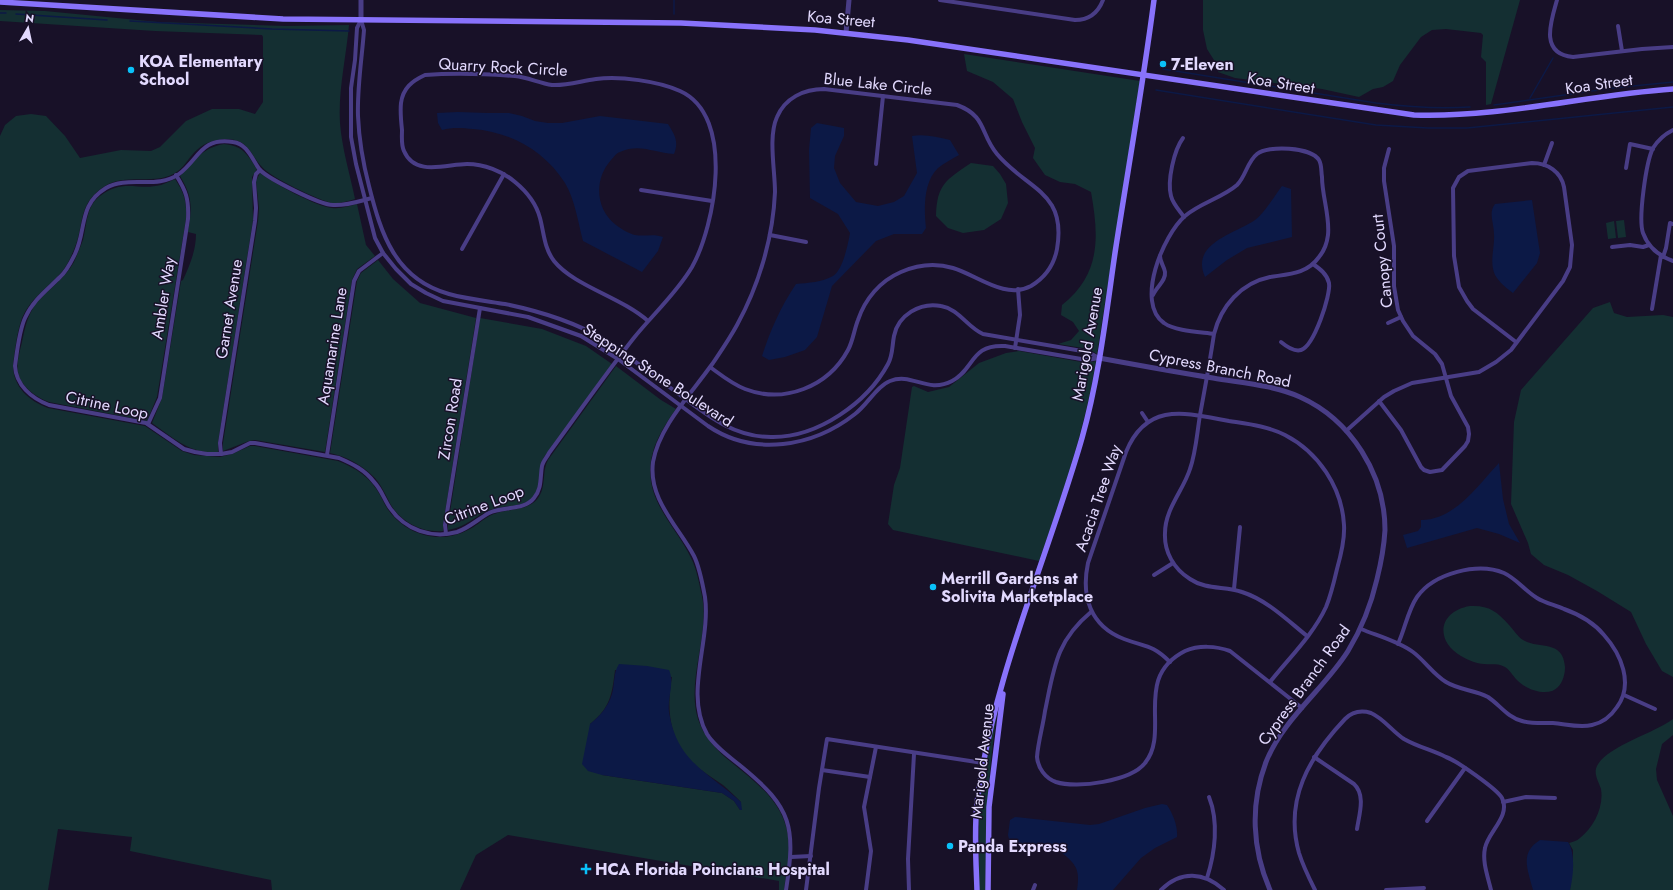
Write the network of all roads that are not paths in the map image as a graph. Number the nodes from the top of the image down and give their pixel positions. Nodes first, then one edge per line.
1 (361, 0) edge
2 (849, 0) edge
3 (940, 0) edge
4 (1103, 0) edge
5 (1154, 0) edge
6 (1557, 0) edge
7 (10, 1) edge
8 (0, 2) edge
9 (361, 20) junction
10 (1618, 26) dead end
11 (846, 33) junction
12 (1673, 47) edge
13 (1622, 51) junction
14 (1143, 75) junction
15 (1673, 89) edge
16 (883, 96) junction
17 (1673, 130) edge
18 (1183, 138) dead end
19 (1552, 143) dead end
20 (1653, 149) junction
21 (1253, 150) dead end
22 (1389, 150) dead end
23 (1256, 154) junction
24 (876, 164) dead end
25 (1544, 165) junction
26 (1626, 168) dead end
27 (260, 170) junction
28 (504, 174) junction
29 (176, 175) junction
30 (642, 190) dead end
31 (372, 198) junction
32 (364, 200) junction
33 (712, 201) junction
34 (1184, 217) junction
35 (1673, 224) edge
36 (770, 235) junction
37 (806, 242) dead end
38 (1649, 245) junction
39 (1612, 247) dead end
40 (462, 250) dead end
41 (1160, 252) junction
42 (383, 253) junction
43 (1662, 256) junction
44 (1673, 261) edge
45 (1313, 264) junction
46 (1018, 289) junction
47 (1152, 298) junction
48 (480, 308) junction
49 (1652, 309) dead end
50 (1401, 317) junction
51 (648, 320) junction
52 (1388, 323) dead end
53 (1214, 334) junction
54 (1017, 340) junction
55 (1281, 342) dead end
56 (1516, 342) junction
57 (1015, 348) junction
58 (622, 352) junction
59 (1099, 358) junction
60 (618, 360) junction
61 (710, 367) junction
62 (1207, 377) junction
63 (1446, 378) junction
64 (686, 400) junction
65 (1379, 401) junction
66 (682, 406) junction
67 (1142, 414) dead end
68 (1200, 416) junction
69 (1148, 422) junction
70 (148, 424) junction
71 (1469, 430) junction
72 (1475, 430) dead end
73 (1346, 431) junction
74 (221, 454) junction
75 (327, 455) junction
76 (1427, 472) junction
77 (1425, 477) dead end
78 (1240, 527) dead end
79 (446, 534) junction
80 (1173, 563) junction
81 (1154, 575) dead end
82 (1234, 589) junction
83 (1092, 612) junction
84 (1361, 628) junction
85 (1307, 636) junction
86 (1398, 644) junction
87 (1170, 662) junction
88 (1270, 682) junction
89 (1004, 683) junction
90 (1624, 695) junction
91 (1302, 708) junction
92 (1654, 709) dead end
93 (876, 747) junction
94 (914, 754) junction
95 (1314, 758) junction
96 (983, 763) junction
97 (1465, 768) junction
98 (822, 770) junction
99 (870, 777) junction
100 (1209, 797) dead end
101 (1555, 798) dead end
102 (1504, 802) junction
103 (1427, 821) dead end
104 (1357, 829) dead end
105 (811, 856) junction
106 (791, 857) junction
107 (1207, 878) junction
108 (1424, 888) dead end
109 (786, 890) edge
110 (806, 890) edge
111 (866, 890) edge
112 (909, 890) edge
113 (977, 890) edge
114 (988, 890) edge
115 (1161, 890) edge
116 (1224, 890) edge
117 (1270, 890) edge
118 (1315, 890) edge
119 (1386, 890) edge
120 (1491, 890) edge

1 - 9 street
2 - 11 street
3 - 4 street
5 - 14 main road, Marigold Avenue
6 - 13 street
7 - 8 main road, Koa Street
7 - 9 main road, Koa Street
9 - 11 main road, Koa Street
9 - 31 street, Stepping Stone Boulevard
9 - 32 street, Stepping Stone Boulevard
10 - 13 street
11 - 14 main road, Koa Street
12 - 13 street
14 - 15 main road, Koa Street
14 - 59 main road, Marigold Avenue
16 - 24 street
16 - 36 street, Blue Lake Circle
16 - 46 street, Blue Lake Circle
17 - 20 street
18 - 34 street
19 - 25 street
20 - 26 street
20 - 38 street
21 - 23 street
22 - 50 street, Canopy Court
23 - 34 street
23 - 45 street
25 - 56 street
25 - 56 street
27 - 29 street, Citrine Loop
27 - 32 street, Citrine Loop
27 - 74 street, Garnet Avenue
28 - 33 street, Quarry Rock Circle
28 - 40 street
28 - 51 street, Quarry Rock Circle
29 - 70 street, Ambler Way
29 - 70 street, Citrine Loop
30 - 33 street
31 - 32 street, Citrine Loop
31 - 58 street, Stepping Stone Boulevard
32 - 42 street, Stepping Stone Boulevard
33 - 51 street, Quarry Rock Circle
34 - 41 street
35 - 43 street
36 - 37 street
36 - 61 street, Blue Lake Circle
38 - 39 street
38 - 43 street
41 - 47 street
41 - 47 street
42 - 48 street, Stepping Stone Boulevard
42 - 75 street, Aquamarine Lane
43 - 44 street
43 - 49 street
45 - 53 street
45 - 55 street
46 - 54 street
46 - 61 street, Blue Lake Circle
47 - 53 street
48 - 60 street, Stepping Stone Boulevard
48 - 79 street, Zircon Road
50 - 52 street
50 - 63 street, Canopy Court
51 - 58 street, Quarry Rock Circle
53 - 62 street
54 - 57 street
54 - 59 street, Stepping Stone Boulevard
54 - 64 street, Stepping Stone Boulevard
56 - 63 street
57 - 59 street, Stepping Stone Boulevard
57 - 66 street, Stepping Stone Boulevard
58 - 60 street, Quarry Rock Circle
58 - 64 street, Stepping Stone Boulevard
59 - 62 street, Cypress Branch Road
59 - 89 main road, Marigold Avenue
60 - 66 street, Stepping Stone Boulevard
60 - 79 street, Citrine Loop
61 - 64 street, Blue Lake Circle
62 - 68 street
62 - 73 street, Cypress Branch Road
63 - 65 street
63 - 71 street, Canopy Court
64 - 66 street, Blue Lake Circle
65 - 73 street
65 - 76 street
66 - 106 street, Blue Lake Circle
67 - 69 street
68 - 69 street, Acacia Tree Way
68 - 80 street
68 - 85 street, Acacia Tree Way
69 - 83 street, Acacia Tree Way
70 - 74 street, Citrine Loop
71 - 72 street
71 - 76 street
73 - 84 street, Cypress Branch Road
74 - 75 street, Citrine Loop
75 - 79 street, Citrine Loop
76 - 77 street
78 - 82 street
80 - 81 street
80 - 82 street
82 - 85 street
83 - 87 street, Acacia Tree Way
83 - 87 street
84 - 86 street
84 - 91 street, Cypress Branch Road
85 - 88 street, Acacia Tree Way
86 - 90 street
86 - 90 street
87 - 88 street
88 - 91 street
89 - 96 main road, Marigold Avenue
89 - 114 main road, Marigold Avenue
90 - 92 street
91 - 117 street, Cypress Branch Road
93 - 94 street
93 - 98 street
93 - 99 street
94 - 96 street
94 - 112 street
95 - 97 street
95 - 104 street
95 - 118 street
96 - 113 main road, Marigold Avenue
97 - 102 street
97 - 103 street
98 - 99 street
98 - 105 street
99 - 111 street
100 - 107 street
101 - 102 street
102 - 120 street
105 - 106 street
105 - 110 street
106 - 109 street, Blue Lake Circle
107 - 115 street
107 - 116 street
108 - 119 street

